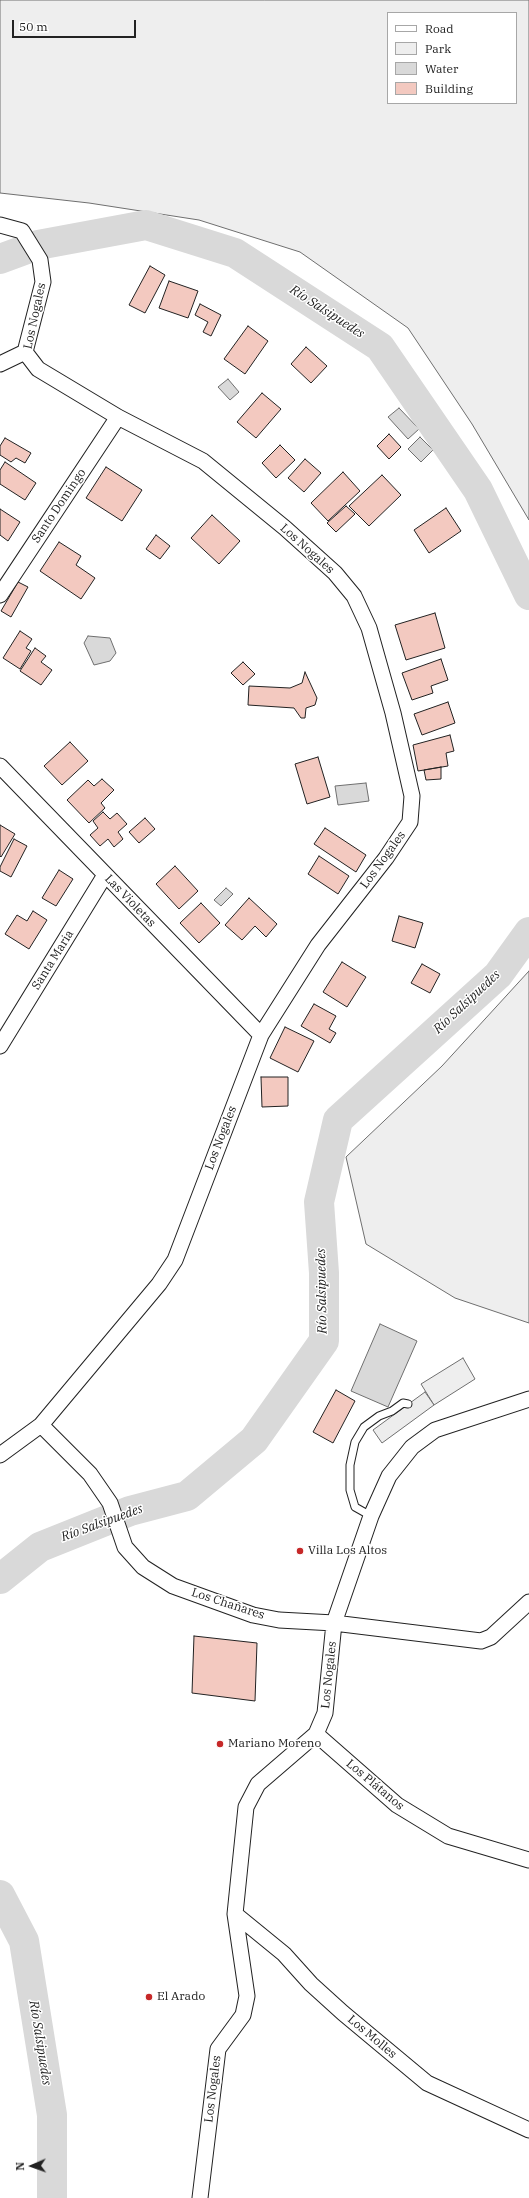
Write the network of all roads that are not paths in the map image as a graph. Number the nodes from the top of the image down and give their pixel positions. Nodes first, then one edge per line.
1 (0, 225) edge
2 (24, 352) junction
3 (0, 364) edge
4 (118, 417) junction
5 (0, 595) edge
6 (0, 766) edge
7 (105, 875) junction
8 (261, 1035) junction
9 (0, 1046) edge
10 (529, 1399) edge
11 (408, 1404) dead end
12 (41, 1425) junction
13 (0, 1455) edge
14 (371, 1516) junction
15 (529, 1602) edge
16 (334, 1624) junction
17 (316, 1734) junction
18 (529, 1860) edge
19 (235, 1914) junction
20 (529, 2130) edge
21 (200, 2198) edge

1 - 2 street, Los Nogales
2 - 3 street
2 - 4 street, Los Nogales
4 - 5 street, Santo Domingo
4 - 8 street, Los Nogales
6 - 7 street, Las Violetas
7 - 8 street, Las Violetas
7 - 9 street, Santa Maria
8 - 12 street, Los Nogales
10 - 14 street, Los Nogales
11 - 14 lane
12 - 13 street, Los Nogales
12 - 16 street, Los Chañares
14 - 16 street, Los Nogales
15 - 16 street, Los Chañares
16 - 17 street, Los Nogales
17 - 18 street, Los Plátanos
17 - 19 street, Los Nogales
19 - 20 street, Los Molles
19 - 21 street, Los Nogales

